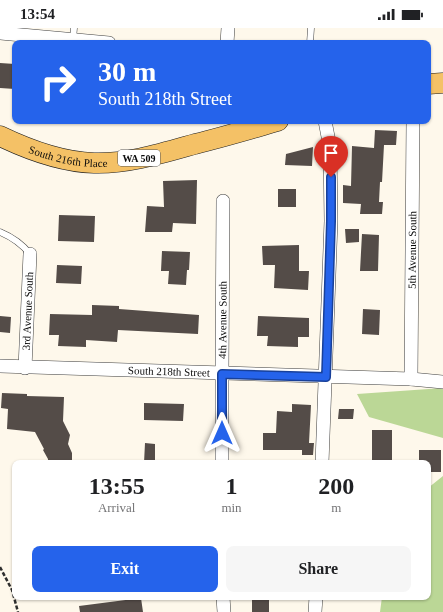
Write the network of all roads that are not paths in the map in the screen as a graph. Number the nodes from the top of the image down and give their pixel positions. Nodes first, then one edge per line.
1 (228, 28) edge
2 (311, 28) edge
3 (0, 33) edge
4 (74, 34) edge
5 (97, 40) edge
6 (227, 40) edge
7 (310, 40) edge
8 (443, 83) edge
9 (431, 84) edge
10 (267, 124) edge
11 (326, 124) edge
12 (413, 124) edge
13 (0, 136) edge
14 (223, 201) dead end
15 (0, 232) edge
16 (30, 254) joint
17 (0, 366) edge
18 (25, 368) junction
19 (222, 374) junction
20 (326, 377) junction
21 (411, 380) junction
22 (443, 382) edge
23 (222, 460) edge
24 (322, 460) edge
25 (223, 600) edge
26 (316, 600) edge
27 (224, 612) edge
28 (315, 612) edge

1 - 6 street
2 - 7 lane
3 - 4 street
4 - 5 street
8 - 9 main road
10 - 13 main road, South 216th Place / WA 509
11 - 20 street
12 - 21 street, 5th Avenue South
14 - 19 street, 4th Avenue South
15 - 16 lane
16 - 18 street, 3rd Avenue South
17 - 18 street, South 218th Street
18 - 19 street, South 218th Street
19 - 20 street, South 218th Street
19 - 23 street, 4th Avenue South
20 - 21 street, South 218th Street
20 - 24 street
21 - 22 street, South 218th Street
25 - 27 street
26 - 28 street

